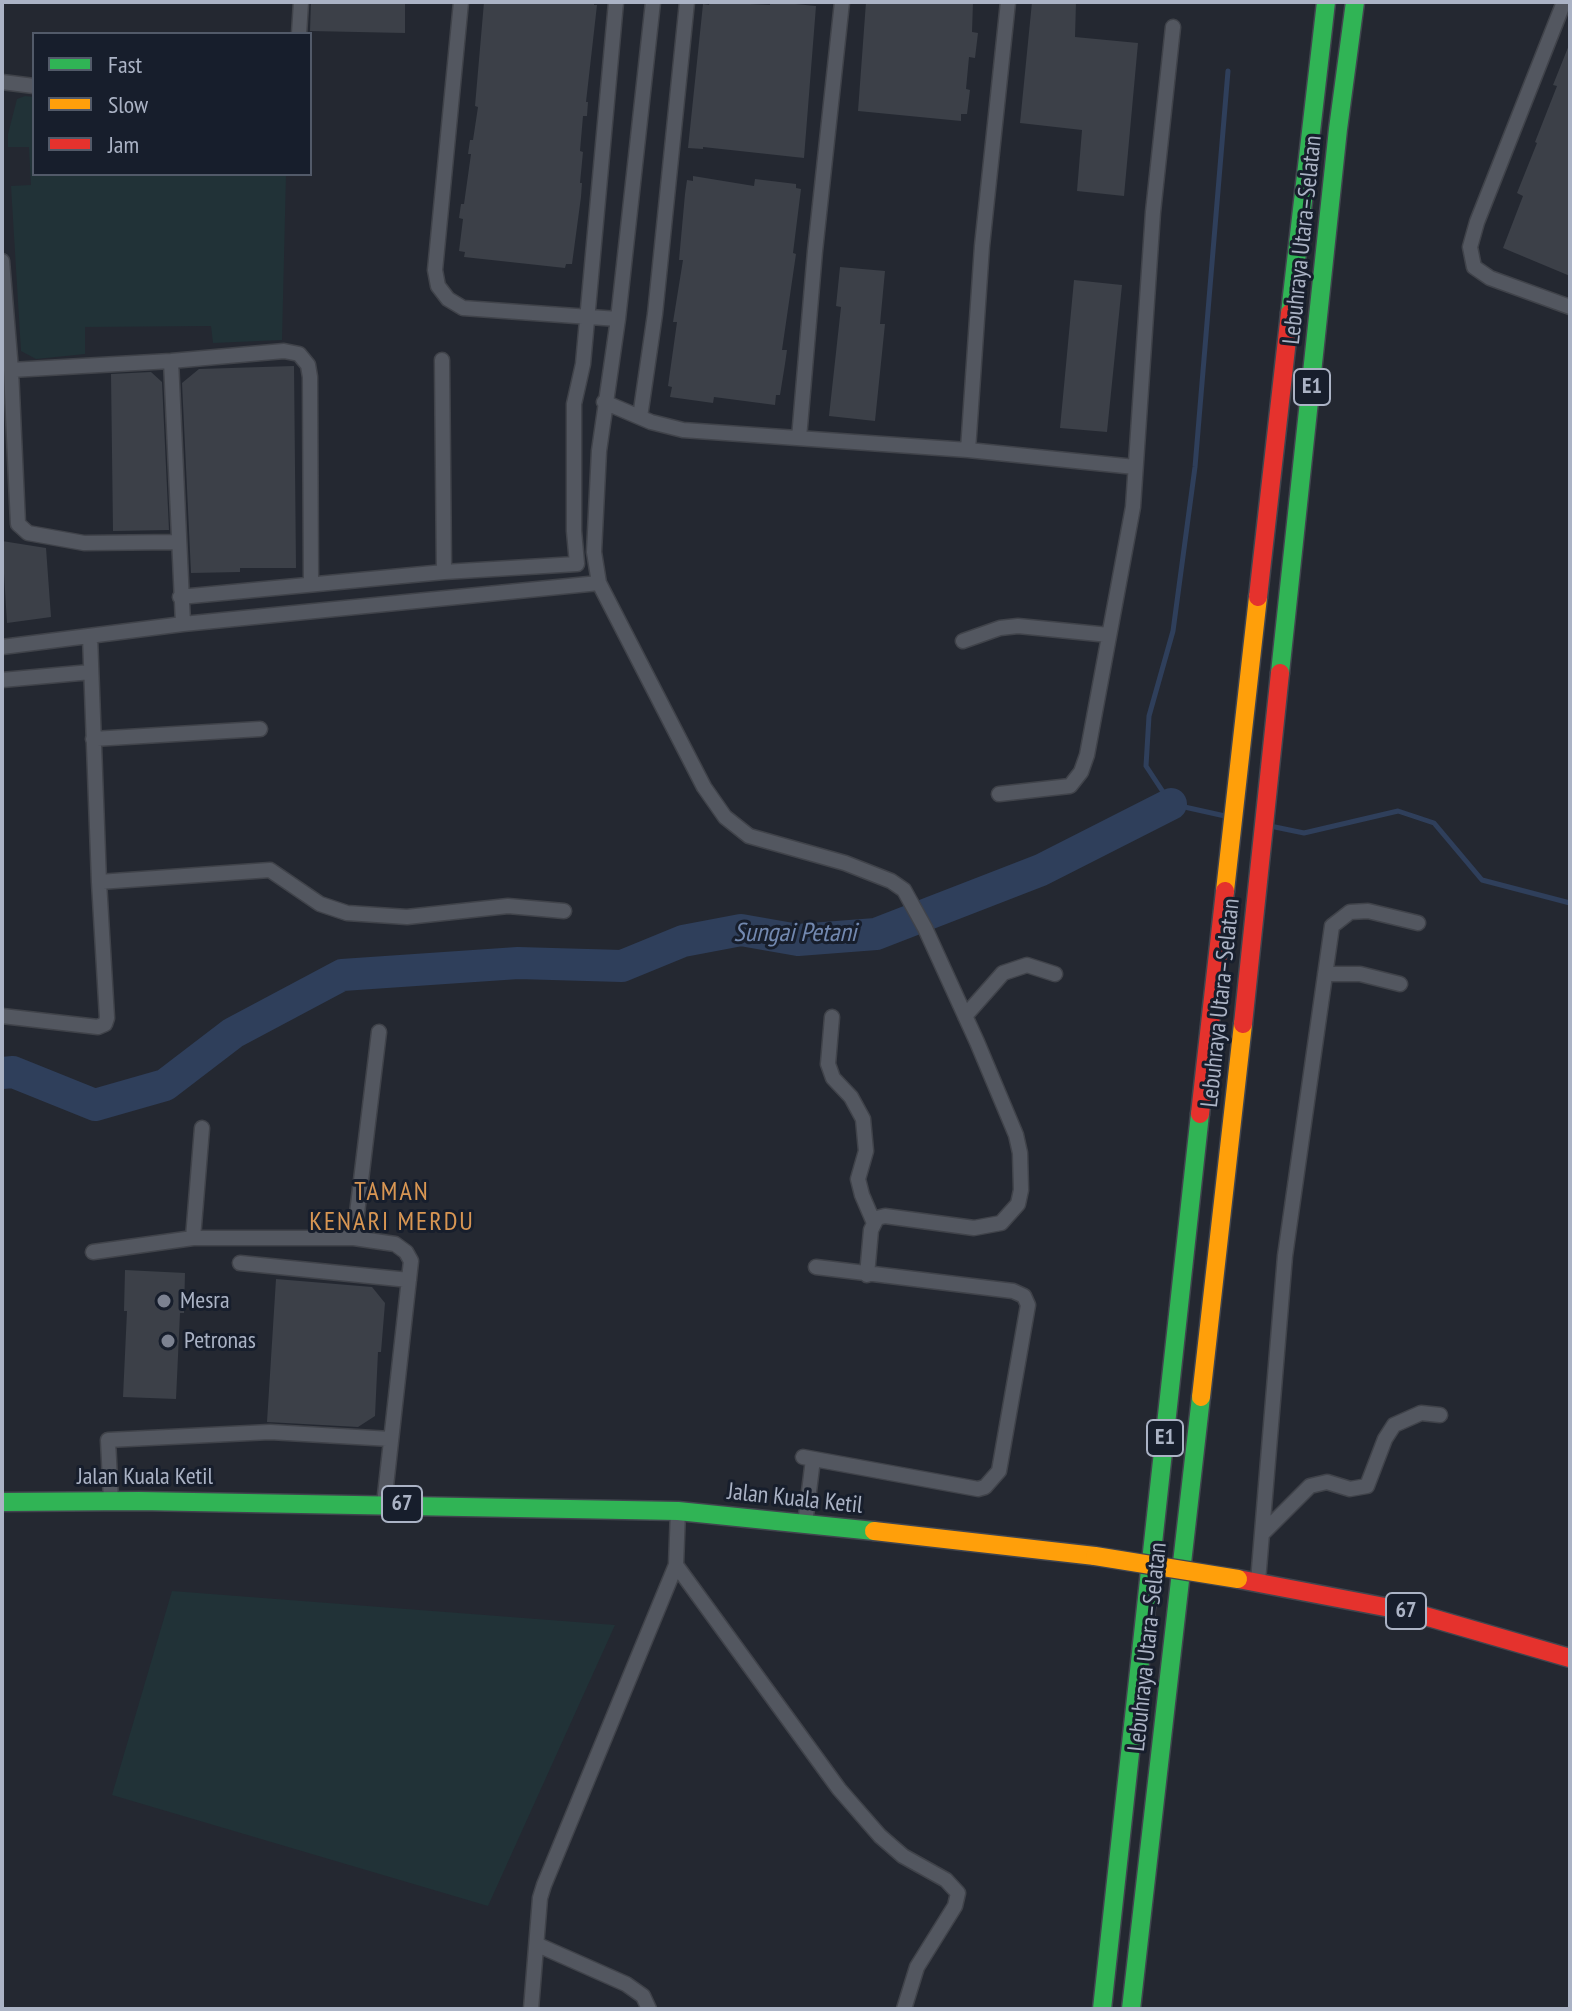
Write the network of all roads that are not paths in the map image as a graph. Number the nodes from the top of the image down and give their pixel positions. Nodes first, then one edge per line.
1 (301, 2) edge
2 (461, 2) edge
3 (616, 2) edge
4 (653, 2) edge
5 (687, 2) edge
6 (842, 2) edge
7 (1008, 2) edge
8 (1326, 2) edge
9 (1355, 2) edge
10 (1564, 2) edge
11 (1173, 27) dead end
12 (299, 32) edge
13 (2, 82) edge
14 (32, 86) edge
15 (2, 261) edge
16 (1570, 307) edge
17 (587, 317) junction
18 (618, 319) junction
19 (442, 360) dead end
20 (171, 361) junction
21 (11, 370) junction
22 (604, 402) junction
23 (640, 417) junction
24 (799, 438) junction
25 (968, 450) junction
26 (1135, 467) junction
27 (177, 542) junction
28 (595, 563) junction
29 (577, 564) junction
30 (444, 572) junction
31 (599, 583) junction
32 (311, 584) junction
33 (180, 597) junction
34 (183, 624) junction
35 (1109, 635) junction
36 (90, 636) junction
37 (963, 641) dead end
38 (2, 647) edge
39 (91, 672) junction
40 (2, 680) edge
41 (260, 729) dead end
42 (93, 739) junction
43 (999, 794) dead end
44 (99, 882) junction
45 (564, 911) dead end
46 (1418, 923) dead end
47 (1055, 974) dead end
48 (1325, 974) junction
49 (1400, 984) dead end
50 (2, 1016) edge
51 (965, 1016) junction
52 (832, 1017) dead end
53 (379, 1032) dead end
54 (202, 1128) dead end
55 (874, 1223) junction
56 (193, 1238) junction
57 (354, 1238) junction
58 (93, 1252) dead end
59 (240, 1263) dead end
60 (816, 1267) dead end
61 (867, 1275) junction
62 (409, 1280) junction
63 (1440, 1415) dead end
64 (391, 1439) junction
65 (111, 1501) junction
66 (2, 1502) edge
67 (384, 1504) junction
68 (678, 1511) junction
69 (805, 1524) junction
70 (1262, 1534) junction
71 (676, 1565) junction
72 (1258, 1581) junction
73 (1570, 1658) edge
74 (538, 1945) junction
75 (531, 2009) edge
76 (649, 2009) edge
77 (904, 2009) edge
78 (1102, 2009) edge
79 (1131, 2009) edge

1 - 12 street
2 - 17 street
3 - 17 street
4 - 18 street
5 - 23 street
6 - 24 street
7 - 25 street
8 - 78 main road, Lebuhraya Utara–Selatan / E1
9 - 79 main road, Lebuhraya Utara–Selatan / E1
10 - 16 street
11 - 26 street
13 - 14 street
15 - 21 street
17 - 18 street
17 - 29 street
18 - 22 street
19 - 30 street
20 - 21 street
20 - 27 street
20 - 32 street
21 - 27 street
22 - 23 street
22 - 28 street
23 - 24 street
24 - 25 street
25 - 26 street
26 - 35 street
27 - 33 street
28 - 29 street
28 - 31 street
29 - 30 street
30 - 32 street
31 - 34 street
31 - 51 street
32 - 33 street
33 - 34 street
34 - 36 street
35 - 37 street
35 - 43 street
36 - 38 street
36 - 39 street
39 - 40 street
39 - 42 street
41 - 42 street
42 - 44 street
44 - 45 street
44 - 50 street
46 - 48 street
47 - 51 street
48 - 49 street
48 - 70 street
51 - 55 street
52 - 55 street
53 - 57 street
54 - 56 street
55 - 61 street
56 - 57 street
56 - 58 street
57 - 62 street
59 - 62 street
60 - 61 street
61 - 69 street
62 - 64 street
63 - 70 street
64 - 65 street
64 - 67 street
65 - 66 main road, Jalan Kuala Ketil / 67
65 - 67 main road, Jalan Kuala Ketil / 67
67 - 68 main road, Jalan Kuala Ketil / 67
68 - 69 main road, Jalan Kuala Ketil / 67
68 - 71 street
69 - 72 main road, Jalan Kuala Ketil / 67, bridge
70 - 72 street
71 - 74 street
71 - 77 street
72 - 73 main road, Jalan Kuala Ketil / 67
74 - 75 street
74 - 76 street

